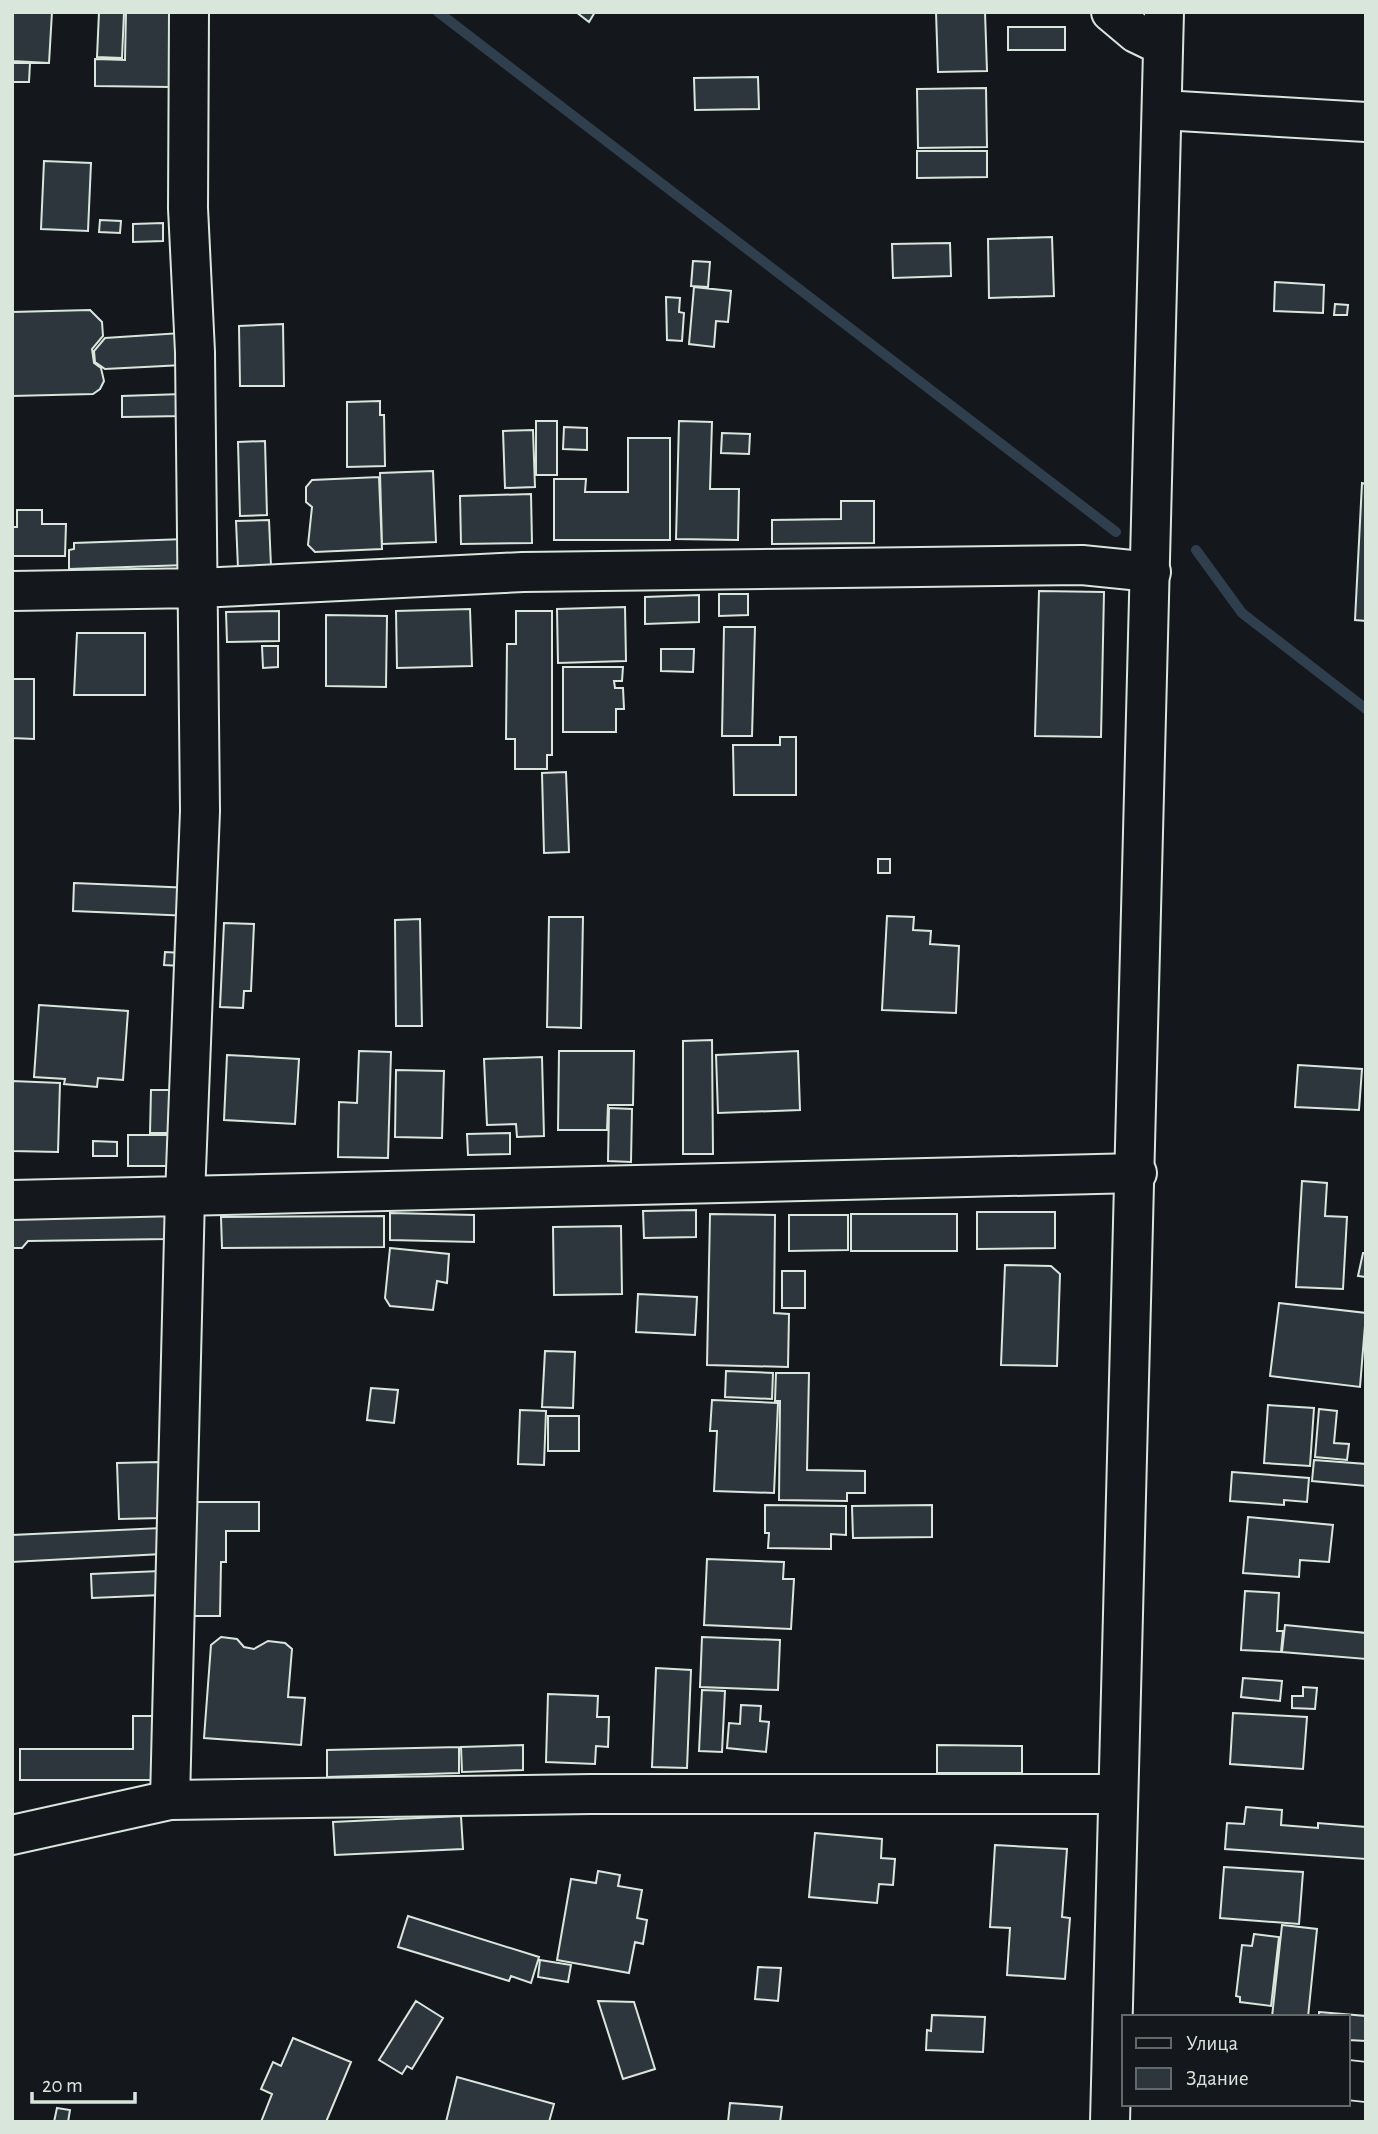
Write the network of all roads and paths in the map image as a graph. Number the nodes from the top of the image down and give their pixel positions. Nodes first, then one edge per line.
1 (189, 12) edge
2 (1111, 12) edge
3 (1163, 29) edge
4 (1162, 110) junction
5 (1366, 122) edge
6 (1151, 572) junction
7 (199, 588) junction
8 (12, 591) edge
9 (1137, 1173) junction
10 (185, 1196) junction
11 (12, 1200) edge
12 (1117, 1794) junction
13 (170, 1800) junction
14 (12, 1835) edge
15 (1118, 2037) edge
16 (1110, 2122) edge

1 - 7 street
2 - 3 street
3 - 4 street
4 - 5 street
4 - 6 street
6 - 7 street
6 - 9 street
7 - 8 street
7 - 10 street
9 - 10 street
9 - 12 street
10 - 11 street
10 - 13 street
12 - 13 street
12 - 15 street
13 - 14 street
15 - 16 street

